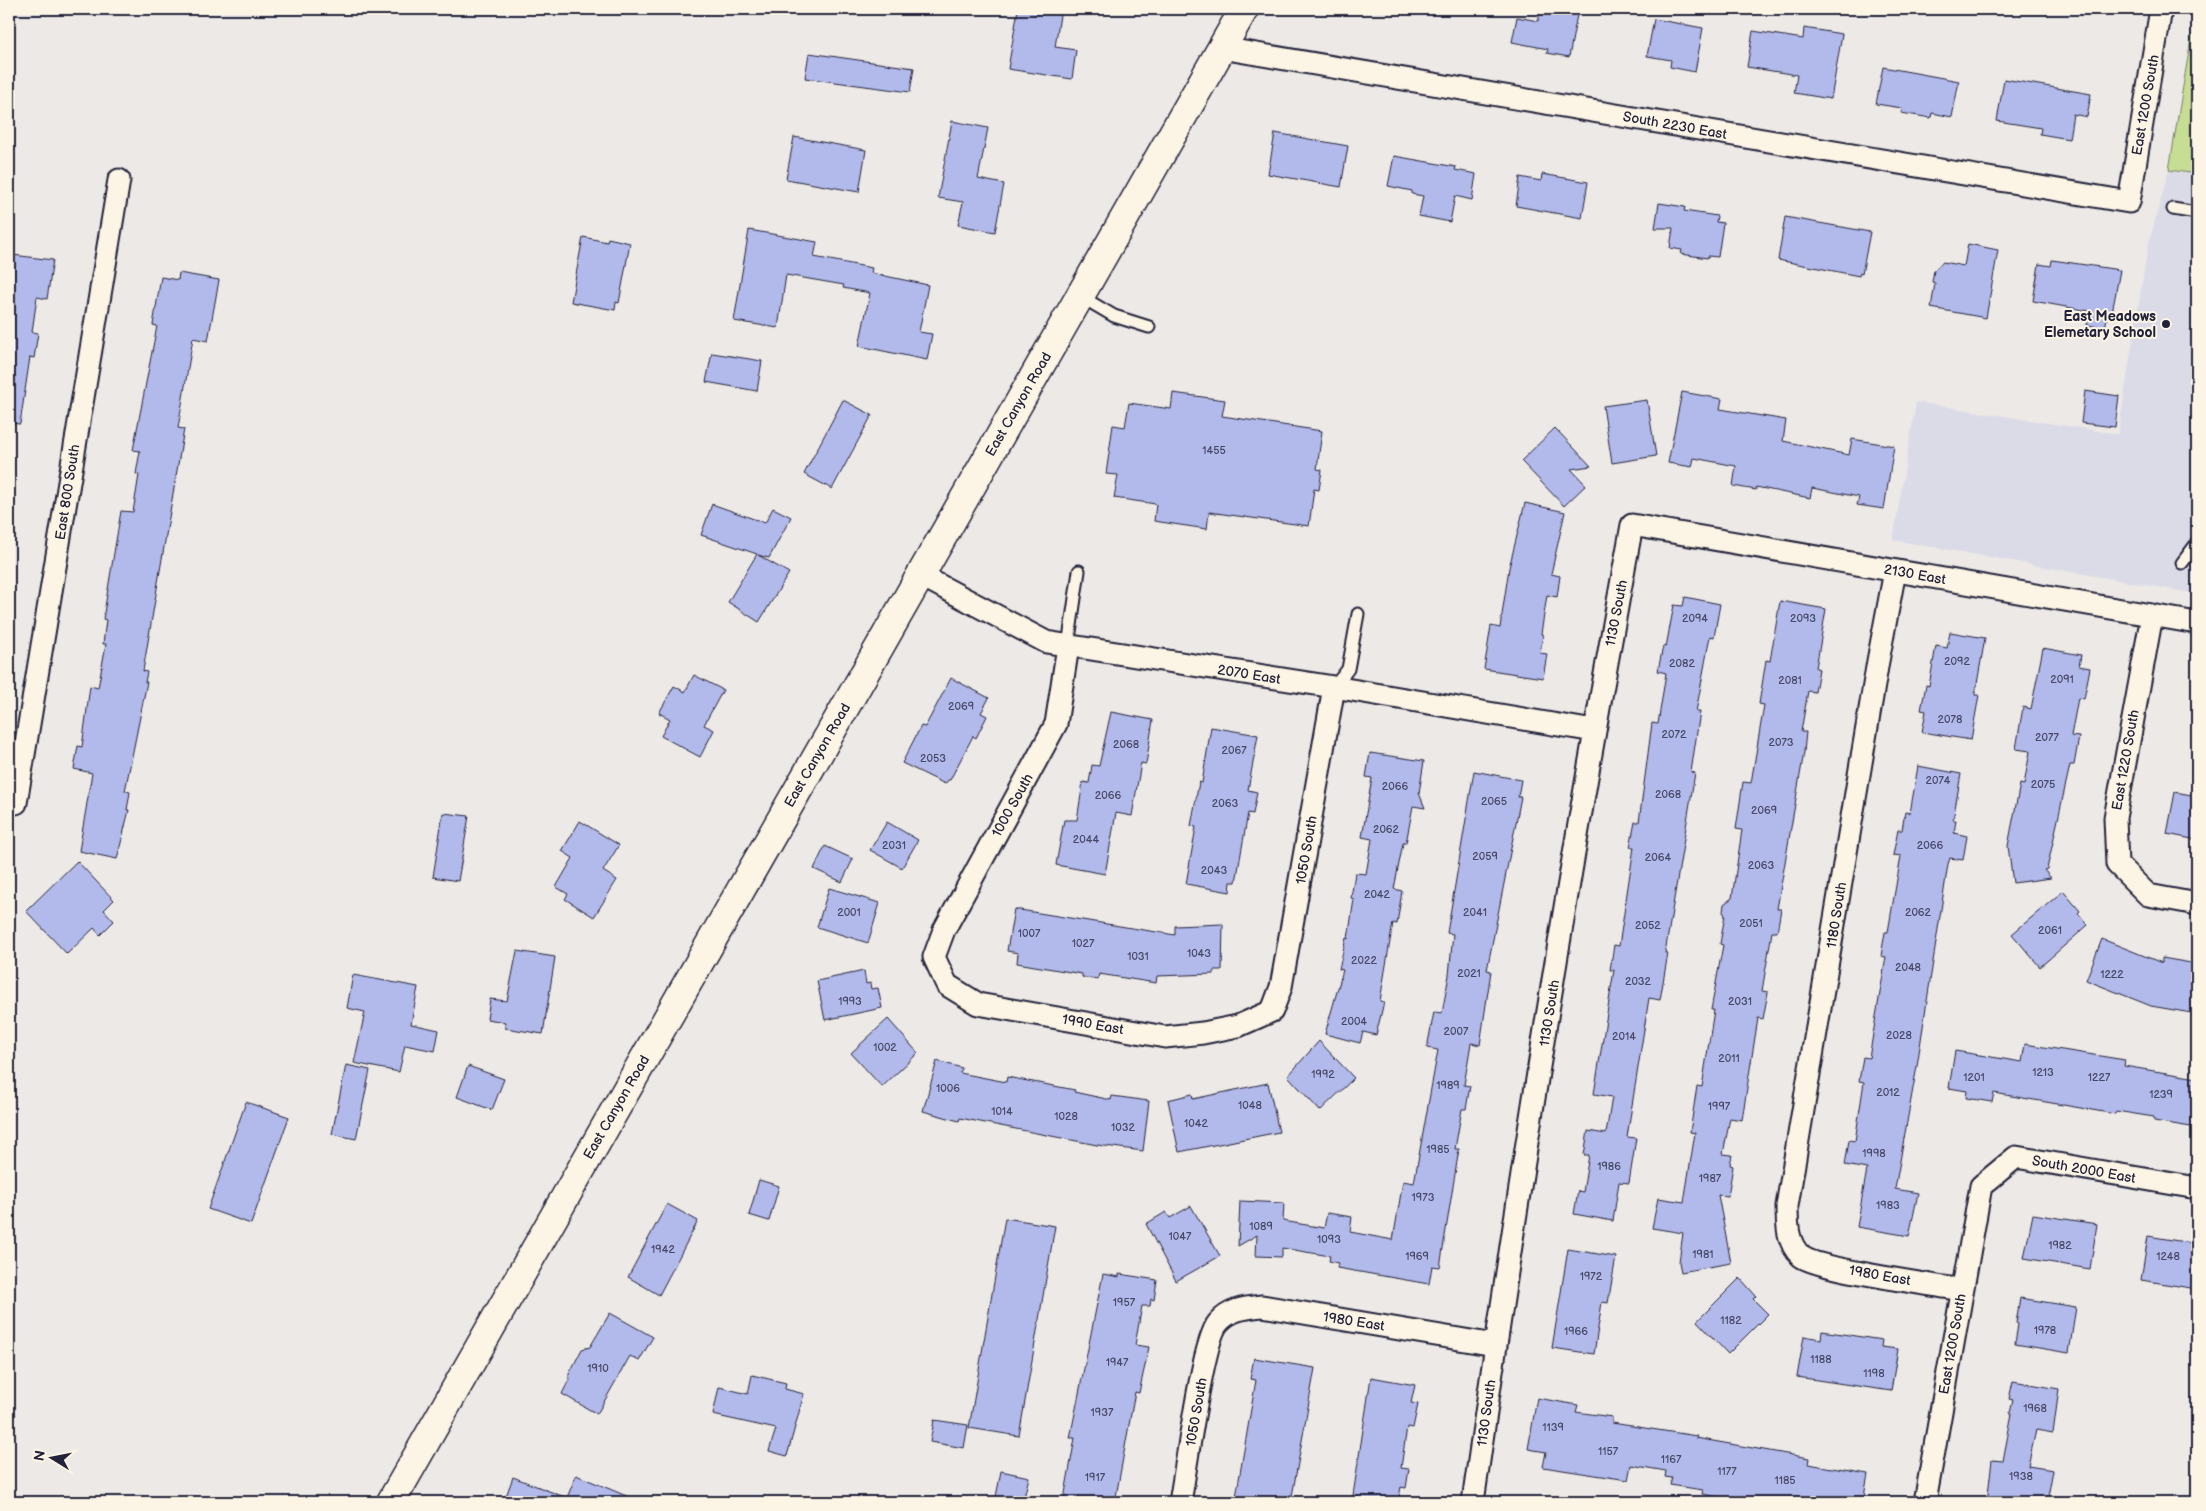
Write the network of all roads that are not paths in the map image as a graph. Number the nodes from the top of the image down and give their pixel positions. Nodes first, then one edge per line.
1 (1244, 9) edge
2 (2161, 9) edge
3 (1221, 48) junction
4 (118, 180) dead end
5 (2128, 202) joint
6 (2173, 209) dead end
7 (2197, 213) edge
8 (1079, 296) junction
9 (1148, 327) dead end
10 (1632, 525) joint
11 (2197, 543) edge
12 (2182, 563) dead end
13 (1079, 571) dead end
14 (1895, 571) junction
15 (920, 575) junction
16 (1358, 614) dead end
17 (2152, 615) junction
18 (2197, 623) edge
19 (1068, 646) junction
20 (1334, 687) junction
21 (1594, 731) junction
22 (12, 802) edge
23 (2197, 904) edge
24 (934, 957) joint
25 (1272, 1011) joint
26 (1981, 1186) joint
27 (2197, 1188) edge
28 (1801, 1256) joint
29 (1961, 1290) junction
30 (1217, 1324) joint
31 (1495, 1344) junction
32 (390, 1502) edge
33 (1180, 1502) edge
34 (1473, 1502) edge
35 (1926, 1502) edge

1 - 3 main road, East Canyon Road
2 - 5 street, East 1200 South
3 - 5 street, South 2230 East
3 - 8 main road, East Canyon Road
4 - 22 street, East 800 South
6 - 7 lane
8 - 9 lane
8 - 15 main road, East Canyon Road
10 - 14 street, 2130 East
10 - 21 street, 1130 South
11 - 12 lane
13 - 19 lane
14 - 17 street, 2130 East
14 - 28 street, 1180 South
15 - 19 street, 2070 East
15 - 32 main road, East Canyon Road
16 - 20 lane
17 - 18 street, 2130 East
17 - 23 street, East 1220 South
19 - 20 street, 2070 East
19 - 24 street, 1000 South
20 - 21 street, 2070 East
20 - 25 street, 1050 South
21 - 31 street, 1130 South
24 - 25 street, 1990 East
26 - 27 street, South 2000 East
26 - 29 street, East 1200 South
28 - 29 street, 1980 East
29 - 35 street, East 1200 South
30 - 31 street, 1980 East
30 - 33 street, 1050 South
31 - 34 street, 1130 South

